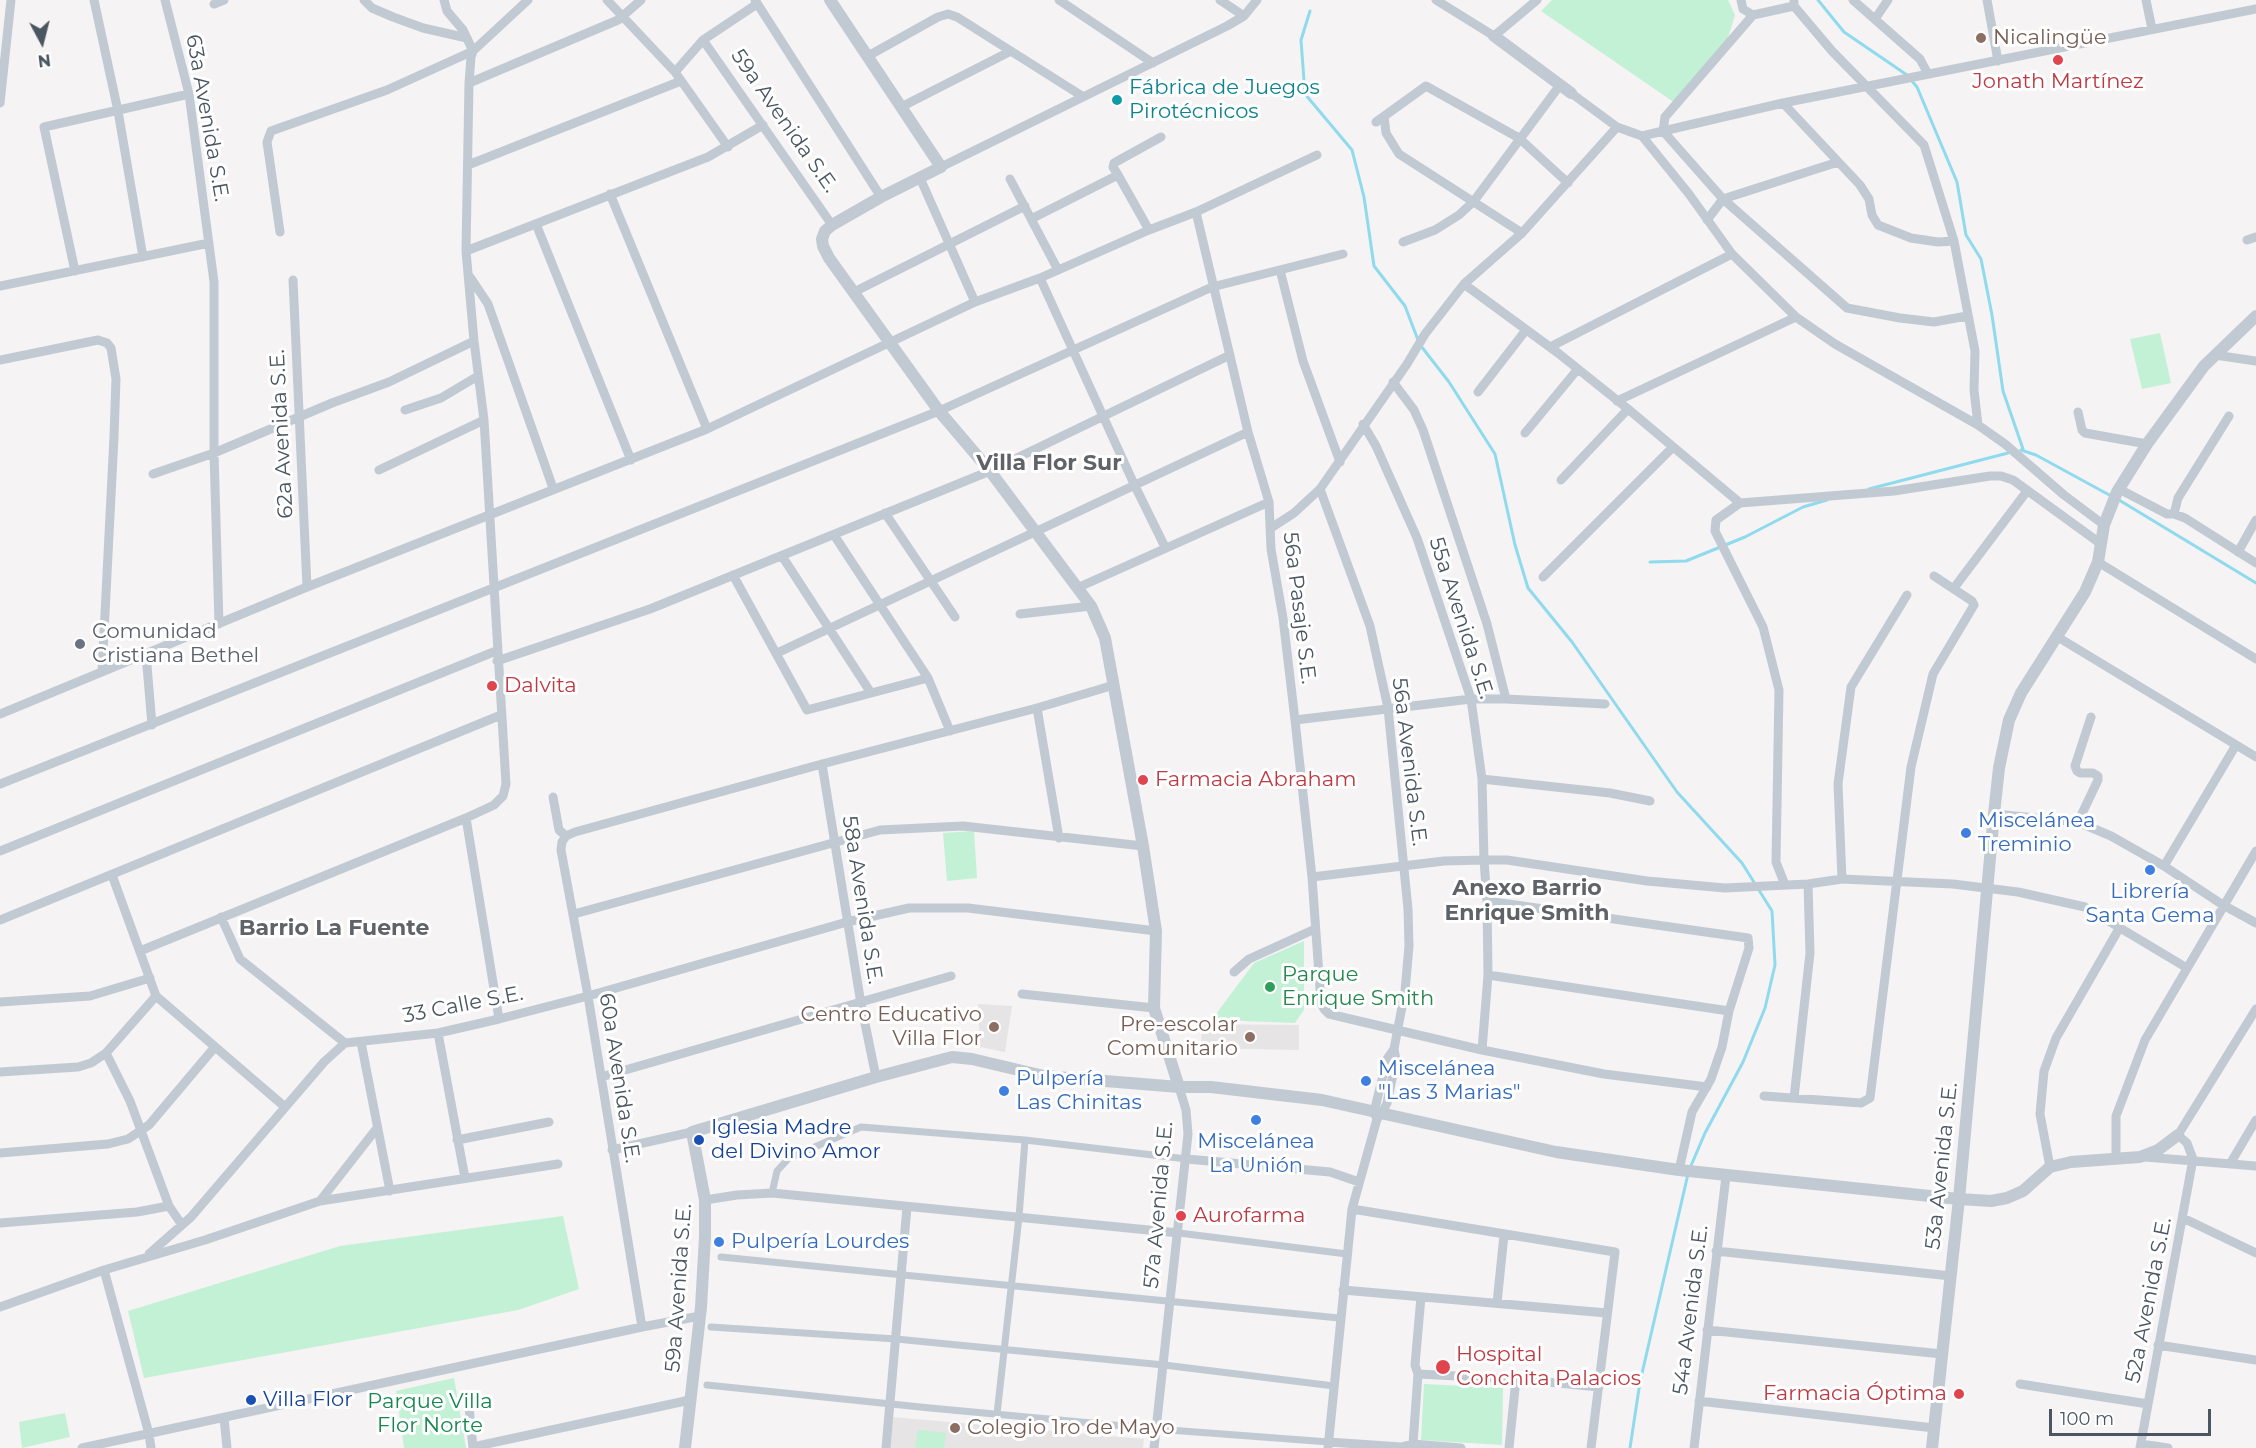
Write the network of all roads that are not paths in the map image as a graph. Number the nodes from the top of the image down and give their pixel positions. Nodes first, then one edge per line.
1 (11, 0) edge
2 (94, 0) edge
3 (165, 0) edge
4 (224, 0) edge
5 (364, 0) edge
6 (444, 0) edge
7 (528, 0) edge
8 (607, 0) edge
9 (641, 0) edge
10 (830, 0) edge
11 (1059, 0) edge
12 (1220, 0) edge
13 (1257, 0) edge
14 (1436, 0) edge
15 (1741, 0) edge
16 (1853, 0) edge
17 (1888, 0) edge
18 (1987, 0) edge
19 (2146, 0) edge
20 (1535, 1) edge
21 (756, 2) edge
22 (213, 3) dead end
23 (1794, 3) edge
24 (2256, 9) edge
25 (1753, 15) junction
26 (1244, 16) junction
27 (621, 17) junction
28 (1875, 19) junction
29 (2152, 29) junction
30 (1494, 36) junction
31 (467, 38) junction
32 (703, 40) junction
33 (473, 51) junction
34 (1011, 51) junction
35 (868, 56) junction
36 (1998, 61) junction
37 (1153, 63) junction
38 (675, 72) junction
39 (1928, 74) junction
40 (681, 81) junction
41 (469, 83) junction
42 (1560, 85) junction
43 (1868, 86) junction
44 (1572, 93) joint
45 (189, 94) junction
46 (1082, 96) junction
47 (0, 103) edge
48 (1783, 103) junction
49 (901, 107) junction
50 (118, 111) junction
51 (763, 125) junction
52 (1617, 127) junction
53 (1663, 131) junction
54 (1642, 136) junction
55 (1161, 137) dead end
56 (1519, 138) junction
57 (728, 147) junction
58 (1317, 155) dead end
59 (1838, 162) junction
60 (468, 165) junction
61 (940, 167) junction
62 (1118, 175) junction
63 (920, 177) junction
64 (1011, 179) dead end
65 (1568, 183) junction
66 (610, 194) junction
67 (881, 196) junction
68 (1723, 199) junction
69 (1474, 201) junction
70 (1025, 206) junction
71 (1196, 212) junction
72 (1031, 219) junction
73 (1707, 220) junction
74 (536, 224) junction
75 (832, 225) junction
76 (1149, 230) junction
77 (280, 232) dead end
78 (1522, 233) junction
79 (1954, 241) junction
80 (1403, 242) dead end
81 (209, 243) junction
82 (948, 244) junction
83 (466, 251) junction
84 (1343, 254) dead end
85 (1732, 254) junction
86 (142, 257) junction
87 (1058, 270) junction
88 (1280, 270) junction
89 (75, 271) junction
90 (469, 276) junction
91 (1040, 278) junction
92 (293, 280) dead end
93 (1464, 284) junction
94 (0, 286) edge
95 (1212, 287) junction
96 (854, 292) junction
97 (975, 302) junction
98 (1967, 316) junction
99 (2256, 316) edge
100 (1796, 317) junction
101 (1526, 330) junction
102 (474, 341) junction
103 (891, 344) junction
104 (1550, 347) junction
105 (1074, 351) junction
106 (2216, 355) junction
107 (1230, 356) junction
108 (0, 360) edge
109 (2256, 361) edge
110 (1577, 370) junction
111 (478, 376) junction
112 (1393, 382) junction
113 (1478, 392) dead end
114 (1617, 401) junction
115 (1628, 409) junction
116 (405, 410) dead end
117 (939, 411) junction
118 (2078, 412) dead end
119 (2229, 416) dead end
120 (299, 418) junction
121 (1104, 418) junction
122 (484, 420) junction
123 (1363, 424) junction
124 (1978, 425) junction
125 (707, 429) junction
126 (1248, 432) junction
127 (1525, 432) dead end
128 (2147, 444) junction
129 (1673, 447) junction
130 (214, 453) junction
131 (631, 460) junction
132 (1340, 462) junction
133 (379, 470) dead end
134 (990, 471) junction
135 (153, 474) dead end
136 (1561, 480) dead end
137 (1134, 484) junction
138 (553, 489) junction
139 (1320, 489) junction
140 (2027, 490) junction
141 (2117, 494) junction
142 (1269, 502) junction
143 (1740, 503) junction
144 (885, 513) junction
145 (490, 514) junction
146 (2174, 514) junction
147 (2256, 520) edge
148 (2104, 525) junction
149 (1271, 528) junction
150 (1034, 531) junction
151 (834, 536) junction
152 (2101, 544) junction
153 (1165, 547) junction
154 (2238, 552) junction
155 (782, 556) junction
156 (2098, 561) junction
157 (2256, 563) edge
158 (733, 575) junction
159 (1934, 576) dead end
160 (1543, 577) dead end
161 (930, 579) junction
162 (307, 587) junction
163 (494, 587) junction
164 (1077, 588) junction
165 (1954, 588) junction
166 (1907, 596) dead end
167 (880, 603) junction
168 (1091, 606) junction
169 (1020, 614) dead end
170 (955, 616) dead end
171 (219, 624) junction
172 (830, 628) junction
173 (2056, 636) junction
174 (777, 653) junction
175 (146, 654) junction
176 (497, 656) junction
177 (2256, 659) edge
178 (102, 672) junction
179 (928, 678) junction
180 (1114, 685) junction
181 (871, 693) junction
182 (1471, 699) junction
183 (1506, 699) junction
184 (1605, 704) dead end
185 (1037, 708) junction
186 (1388, 708) junction
187 (0, 714) edge
188 (501, 715) junction
189 (2091, 717) dead end
190 (1295, 720) junction
191 (152, 725) junction
192 (950, 731) junction
193 (2236, 745) junction
194 (2256, 758) edge
195 (822, 764) junction
196 (1482, 779) junction
197 (0, 784) edge
198 (553, 797) dead end
199 (1650, 801) dead end
200 (1994, 814) junction
201 (466, 818) junction
202 (2078, 822) junction
203 (566, 836) junction
204 (1059, 838) junction
205 (835, 842) junction
206 (1143, 846) junction
207 (0, 850) edge
208 (2256, 851) edge
209 (1484, 860) junction
210 (1404, 866) junction
211 (2164, 866) junction
212 (112, 875) junction
213 (1312, 877) junction
214 (1842, 879) junction
215 (1898, 882) junction
216 (1808, 884) junction
217 (1782, 885) junction
218 (1987, 888) junction
219 (1488, 901) junction
220 (2223, 905) junction
221 (574, 914) junction
222 (221, 917) junction
223 (0, 920) edge
224 (847, 922) junction
225 (2256, 923) edge
226 (2120, 927) junction
227 (1316, 929) junction
228 (1156, 931) junction
229 (140, 951) junction
230 (2187, 968) junction
231 (1234, 972) dead end
232 (1488, 975) junction
233 (951, 976) dead end
234 (150, 978) junction
235 (1022, 994) dead end
236 (156, 996) junction
237 (588, 996) junction
238 (0, 1002) edge
239 (861, 1004) junction
240 (1154, 1008) junction
241 (2256, 1009) edge
242 (1729, 1011) junction
243 (499, 1019) junction
244 (1397, 1030) junction
245 (438, 1033) junction
246 (361, 1041) junction
247 (345, 1043) junction
248 (214, 1048) junction
249 (1482, 1050) junction
250 (106, 1053) junction
251 (0, 1071) edge
252 (601, 1077) junction
253 (876, 1077) junction
254 (1179, 1087) junction
255 (1707, 1087) junction
256 (1764, 1096) dead end
257 (1794, 1098) junction
258 (285, 1107) junction
259 (1378, 1115) junction
260 (2256, 1120) edge
261 (549, 1122) dead end
262 (377, 1128) junction
263 (142, 1132) junction
264 (692, 1132) junction
265 (2178, 1136) junction
266 (457, 1140) junction
267 (1025, 1140) junction
268 (612, 1150) junction
269 (0, 1153) edge
270 (2140, 1157) junction
271 (1186, 1159) junction
272 (2193, 1159) junction
273 (2116, 1160) junction
274 (558, 1164) dead end
275 (2230, 1164) junction
276 (2256, 1166) edge
277 (2050, 1167) junction
278 (1686, 1171) junction
279 (1726, 1176) junction
280 (465, 1178) junction
281 (1359, 1182) junction
282 (390, 1191) junction
283 (772, 1193) junction
284 (1959, 1199) junction
285 (705, 1200) junction
286 (320, 1201) junction
287 (169, 1206) junction
288 (907, 1207) junction
289 (1352, 1209) junction
290 (1019, 1217) junction
291 (2183, 1218) junction
292 (0, 1223) edge
293 (182, 1225) junction
294 (1179, 1233) junction
295 (1504, 1235) junction
296 (1716, 1251) junction
297 (2256, 1253) edge
298 (1347, 1254) junction
299 (146, 1257) junction
300 (721, 1257) dead end
301 (104, 1270) junction
302 (901, 1274) junction
303 (1951, 1276) junction
304 (1010, 1285) junction
305 (1343, 1290) junction
306 (1420, 1297) junction
307 (1171, 1301) junction
308 (1497, 1303) junction
309 (0, 1307) edge
310 (1607, 1313) junction
311 (700, 1316) junction
312 (1339, 1318) junction
313 (642, 1327) junction
314 (711, 1327) dead end
315 (1707, 1330) junction
316 (896, 1339) junction
317 (2158, 1345) junction
318 (1003, 1350) junction
319 (1942, 1354) junction
320 (2256, 1360) edge
321 (1164, 1365) junction
322 (1418, 1374) junction
323 (1516, 1379) junction
324 (2020, 1384) dead end
325 (706, 1385) dead end
326 (1334, 1386) junction
327 (1599, 1387) junction
328 (690, 1400) junction
329 (1699, 1401) junction
330 (891, 1404) junction
331 (2148, 1404) junction
332 (469, 1407) dead end
333 (997, 1414) junction
334 (224, 1418) junction
335 (1934, 1428) junction
336 (1156, 1429) junction
337 (149, 1434) junction
338 (1413, 1444) junction
339 (1328, 1445) edge
340 (2141, 1446) edge
341 (82, 1448) edge
342 (151, 1448) edge
343 (227, 1448) edge
344 (473, 1448) edge
345 (685, 1448) edge
346 (886, 1448) edge
347 (1154, 1448) edge
348 (1461, 1448) edge
349 (1509, 1448) edge
350 (1592, 1448) edge
351 (1694, 1448) edge
352 (1932, 1448) edge
353 (2168, 1448) edge

1 - 47 street
2 - 50 street
3 - 45 street, 63a Avenida S.E.
4 - 22 street
5 - 31 street
6 - 31 street
7 - 33 street
8 - 27 street
9 - 27 street
10 - 35 street
11 - 37 street
12 - 26 street
13 - 26 street
14 - 30 street
15 - 25 street
16 - 28 street
17 - 28 street
18 - 36 street
19 - 29 street
20 - 30 street
21 - 32 street
21 - 67 street
23 - 25 street
23 - 43 street
24 - 29 street
25 - 53 street
26 - 37 street
27 - 38 street
27 - 41 street
28 - 39 street
29 - 36 street
30 - 42 street
31 - 33 street
32 - 38 street
32 - 51 street, 59a Avenida S.E.
33 - 41 street
33 - 77 street
34 - 35 street
34 - 46 street
34 - 49 street
35 - 49 street
36 - 39 street
37 - 46 street
38 - 40 street
39 - 43 street
40 - 57 street
40 - 60 street
41 - 60 street
42 - 44 street
42 - 56 street
43 - 48 street
43 - 79 street
44 - 52 street
45 - 50 street
45 - 81 street, 63a Avenida S.E.
46 - 61 street
48 - 53 street
48 - 59 street
49 - 61 street
50 - 86 street
50 - 89 street
51 - 57 street
51 - 75 street, 59a Avenida S.E.
52 - 54 street
52 - 65 street
53 - 54 street
53 - 68 street
54 - 73 street
55 - 62 street
56 - 65 street
56 - 69 street
56 - 69 street
57 - 66 street
58 - 71 street
59 - 68 street
59 - 79 street
60 - 83 street
61 - 63 street
62 - 72 street
62 - 76 street
63 - 67 street
63 - 82 street
64 - 70 street
65 - 78 street
66 - 74 street
66 - 125 street
67 - 75 street
68 - 73 street
68 - 98 street
69 - 78 street
69 - 80 street
70 - 72 street
70 - 82 street
71 - 76 street
71 - 95 street, 56a Pasaje S.E.
72 - 87 street
73 - 85 street
74 - 83 street
74 - 131 street
75 - 96 street, 57a Avenida S.E.
76 - 87 street
78 - 93 street
79 - 98 street
81 - 86 street
81 - 130 street, 63a Avenida S.E.
82 - 96 street
82 - 97 street
83 - 90 street
84 - 88 street
85 - 100 street
85 - 104 street
86 - 89 street
87 - 91 street
88 - 95 street
88 - 132 street
89 - 94 street
90 - 102 street
90 - 138 street
91 - 97 street
91 - 105 street
92 - 120 street, 62a Avenida S.E.
93 - 101 street
93 - 112 street
95 - 105 street
95 - 107 street, 56a Pasaje S.E.
96 - 103 street, 57a Avenida S.E.
97 - 103 street
98 - 124 street
99 - 106 street, 53a Avenida S.E.
100 - 114 street
100 - 124 street
101 - 104 street
101 - 113 street
102 - 111 street
102 - 120 street
103 - 117 street, 57a Avenida S.E.
103 - 125 street
104 - 110 street
105 - 117 street
105 - 121 street
106 - 109 street
106 - 128 street, 53a Avenida S.E.
107 - 121 street
107 - 126 street, 56a Pasaje S.E.
108 - 178 street
110 - 114 street
110 - 127 street
111 - 116 street
111 - 122 street
112 - 123 street
112 - 183 street
114 - 115 street
115 - 129 street
115 - 136 street
117 - 134 street, 57a Avenida S.E.
117 - 163 street
118 - 128 street
119 - 146 street
120 - 130 street
120 - 162 street, 62a Avenida S.E.
121 - 134 street
121 - 137 street
122 - 133 street
122 - 145 street
123 - 132 street
123 - 182 street, 55a Avenida S.E.
124 - 148 street
125 - 131 street
126 - 137 street
126 - 142 street, 56a Pasaje S.E.
128 - 141 street, 53a Avenida S.E.
129 - 143 street
129 - 160 street
130 - 135 street
130 - 171 street, 63a Avenida S.E.
131 - 138 street
132 - 139 street
134 - 144 street
134 - 150 street, 57a Avenida S.E.
137 - 150 street
137 - 153 street
138 - 145 street
139 - 149 street
139 - 186 street, 56a Avenida S.E.
140 - 143 street
140 - 152 street
140 - 165 street
141 - 146 street
141 - 148 street, 53a Avenida S.E.
142 - 149 street, 56a Pasaje S.E.
142 - 153 street
143 - 217 street
144 - 151 street
144 - 161 street
145 - 162 street
145 - 163 street
146 - 154 street
147 - 154 street
148 - 152 street, 53a Avenida S.E.
149 - 190 street, 56a Pasaje S.E.
150 - 161 street
150 - 164 street, 57a Avenida S.E.
151 - 155 street
151 - 167 street
152 - 156 street, 53a Avenida S.E.
153 - 164 street
154 - 157 street
155 - 158 street
155 - 172 street
156 - 173 street, 53a Avenida S.E.
156 - 177 street
158 - 174 street
158 - 176 street
159 - 165 street
161 - 167 street
161 - 170 street
162 - 171 street
163 - 176 street
163 - 191 street
164 - 168 street, 57a Avenida S.E.
165 - 215 street
166 - 214 street
167 - 172 street
167 - 179 street
168 - 169 street
168 - 180 street, 57a Avenida S.E.
171 - 175 street
172 - 174 street
172 - 181 street
173 - 193 street
173 - 200 street, 53a Avenida S.E.
174 - 181 street
175 - 178 street
175 - 191 street
176 - 188 street
176 - 207 street
178 - 187 street
179 - 181 street
179 - 192 street
180 - 185 street
180 - 206 street, 57a Avenida S.E.
182 - 183 street
182 - 186 street
182 - 196 street, 55a Avenida S.E.
183 - 184 street
185 - 192 street
185 - 204 street
186 - 190 street
186 - 210 street, 56a Avenida S.E.
188 - 201 street
188 - 212 street
189 - 202 street
190 - 213 street, 56a Pasaje S.E.
191 - 197 street
192 - 195 street
193 - 194 street
193 - 211 street
195 - 203 street
195 - 205 street, 58a Avenida S.E.
196 - 199 street
196 - 209 street, 55a Avenida S.E.
198 - 203 street
200 - 202 street
200 - 218 street, 53a Avenida S.E.
201 - 222 street
201 - 243 street
202 - 211 street
203 - 221 street, 60a Avenida S.E.
204 - 205 street
204 - 206 street
205 - 221 street
205 - 224 street, 58a Avenida S.E.
206 - 228 street, 57a Avenida S.E.
208 - 220 street
209 - 210 street
209 - 217 street
209 - 219 street, 55a Avenida S.E.
210 - 213 street
210 - 244 street, 56a Avenida S.E.
211 - 220 street
212 - 223 street
212 - 229 street
213 - 227 street, 56a Pasaje S.E.
214 - 215 street
214 - 216 street
215 - 218 street
215 - 257 street
216 - 217 street
216 - 257 street
218 - 226 street
218 - 284 street, 53a Avenida S.E.
219 - 232 street, 55a Avenida S.E.
219 - 242 street
220 - 225 street
220 - 230 street
221 - 237 street, 60a Avenida S.E.
222 - 229 street
222 - 247 street
224 - 228 street, 33 Calle S.E.
224 - 237 street, 33 Calle S.E.
224 - 239 street, 58a Avenida S.E.
226 - 230 street
226 - 277 street
227 - 231 street
227 - 244 street, 56a Pasaje S.E.
228 - 240 street, 57a Avenida S.E.
229 - 234 street
230 - 273 street
232 - 242 street
232 - 249 street, 55a Avenida S.E.
233 - 239 street
234 - 236 street
234 - 238 street
235 - 240 street
236 - 248 street
236 - 250 street
237 - 243 street, 33 Calle S.E.
237 - 252 street, 60a Avenida S.E.
239 - 252 street
239 - 253 street, 58a Avenida S.E.
240 - 254 street, 57a Avenida S.E.
241 - 265 street
242 - 255 street
243 - 245 street, 33 Calle S.E.
244 - 249 street
244 - 259 street, 56a Avenida S.E.
245 - 246 street, 33 Calle S.E.
245 - 266 street
246 - 247 street, 33 Calle S.E.
246 - 262 street
247 - 258 street
248 - 258 street
248 - 263 street
249 - 255 street
250 - 251 street
250 - 263 street
252 - 268 street, 60a Avenida S.E.
253 - 254 street
253 - 264 street
254 - 259 street
254 - 271 street, 57a Avenida S.E.
255 - 278 street
256 - 257 street
258 - 293 street
259 - 278 street
259 - 281 street, 56a Avenida S.E.
260 - 275 street
261 - 266 street
262 - 282 street
262 - 286 street
263 - 269 street
263 - 287 street
264 - 268 street
264 - 285 street, 59a Avenida S.E.
265 - 270 street
265 - 272 street
266 - 280 street
267 - 271 street
267 - 283 street
267 - 290 street
268 - 313 street, 60a Avenida S.E.
270 - 272 street
270 - 273 street
271 - 281 street
271 - 294 street, 57a Avenida S.E.
272 - 275 street
272 - 291 street, 52a Avenida S.E.
273 - 277 street
274 - 280 street
275 - 276 street
277 - 284 street
278 - 279 street
279 - 284 street
279 - 296 street, 54a Avenida S.E.
280 - 282 street
281 - 289 street
282 - 286 street
283 - 285 street
283 - 288 street
284 - 303 street, 53a Avenida S.E.
285 - 311 street, 59a Avenida S.E.
286 - 299 street
287 - 292 street
287 - 293 street
288 - 290 street
288 - 302 street
289 - 295 street
289 - 298 street
290 - 294 street
290 - 304 street
291 - 297 street
291 - 317 street, 52a Avenida S.E.
293 - 299 street
294 - 298 street
294 - 307 street, 57a Avenida S.E.
295 - 308 street
295 - 310 street
296 - 303 street
296 - 315 street, 54a Avenida S.E.
298 - 305 street
299 - 301 street
300 - 302 street
301 - 309 street
301 - 337 street
302 - 304 street
302 - 316 street
303 - 319 street, 53a Avenida S.E.
304 - 307 street
304 - 318 street
305 - 306 street
305 - 312 street
306 - 308 street
306 - 322 street
307 - 312 street
307 - 321 street, 57a Avenida S.E.
308 - 310 street
310 - 327 street
311 - 313 street
311 - 328 street, 59a Avenida S.E.
312 - 326 street
313 - 334 street
314 - 316 street
315 - 319 street
315 - 329 street, 54a Avenida S.E.
316 - 318 street
316 - 330 street
317 - 320 street
317 - 331 street, 52a Avenida S.E.
318 - 321 street
318 - 333 street
319 - 335 street, 53a Avenida S.E.
321 - 326 street
321 - 336 street, 57a Avenida S.E.
322 - 323 street
322 - 338 street
323 - 327 street
323 - 349 street
324 - 331 street
325 - 330 street
326 - 339 street
327 - 350 street
328 - 344 street
328 - 345 street, 59a Avenida S.E.
329 - 335 street
329 - 351 street, 54a Avenida S.E.
330 - 333 street
330 - 346 street
331 - 340 street, 52a Avenida S.E.
332 - 344 street
333 - 336 street
334 - 337 street
334 - 343 street
335 - 352 street, 53a Avenida S.E.
336 - 339 street
336 - 347 street, 57a Avenida S.E.
337 - 341 street
337 - 342 street
338 - 339 street
338 - 348 street
340 - 353 street

